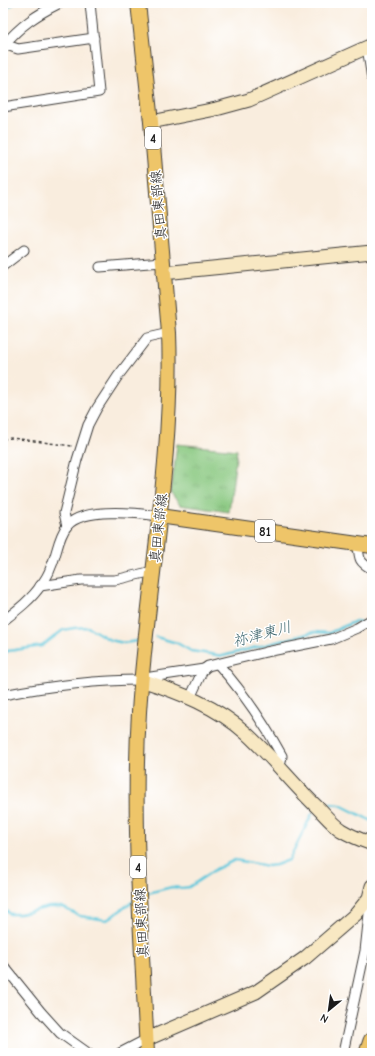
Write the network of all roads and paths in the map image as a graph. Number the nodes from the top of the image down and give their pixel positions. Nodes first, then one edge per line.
1 (60, 3) edge
2 (90, 3) edge
3 (138, 3) edge
4 (94, 38) junction
5 (4, 45) edge
6 (369, 46) edge
7 (372, 79) edge
8 (3, 107) edge
9 (151, 122) junction
10 (24, 250) dead end
11 (372, 252) edge
12 (3, 266) edge
13 (100, 267) dead end
14 (163, 267) junction
15 (169, 333) junction
16 (3, 439) edge
17 (82, 447) junction
18 (159, 516) junction
19 (67, 526) junction
20 (365, 545) edge
21 (372, 569) edge
22 (153, 571) junction
23 (40, 586) junction
24 (3, 621) edge
25 (367, 622) edge
26 (218, 664) junction
27 (204, 669) junction
28 (146, 679) junction
29 (3, 695) edge
30 (190, 698) junction
31 (277, 765) junction
32 (372, 844) edge
33 (372, 889) edge
34 (3, 965) edge
35 (372, 1041) edge
36 (147, 1046) edge
37 (88, 1053) edge
38 (120, 1053) edge
39 (344, 1053) edge
40 (368, 1053) edge

1 - 5 street
2 - 4 street
3 - 9 main road, 真田東部線 / 4
4 - 5 street
4 - 8 street
6 - 7 street
6 - 9 street
9 - 14 main road, 真田東部線 / 4
10 - 12 street
11 - 14 street
13 - 14 street
14 - 15 main road, 真田東部線 / 4
15 - 17 street
15 - 18 main road, 真田東部線 / 4
16 - 17 path
17 - 19 street
18 - 19 street
18 - 20 main road, 81
18 - 22 main road, 真田東部線 / 4
19 - 23 street
20 - 21 street
22 - 23 street
22 - 28 main road, 真田東部線 / 4
23 - 24 street
25 - 26 street
26 - 27 street
26 - 31 street
27 - 28 street
27 - 30 street
28 - 29 street
28 - 30 street
28 - 36 main road, 真田東部線 / 4
30 - 31 street
31 - 32 street
33 - 36 street
33 - 39 street
34 - 37 street
35 - 40 highway
36 - 38 street

